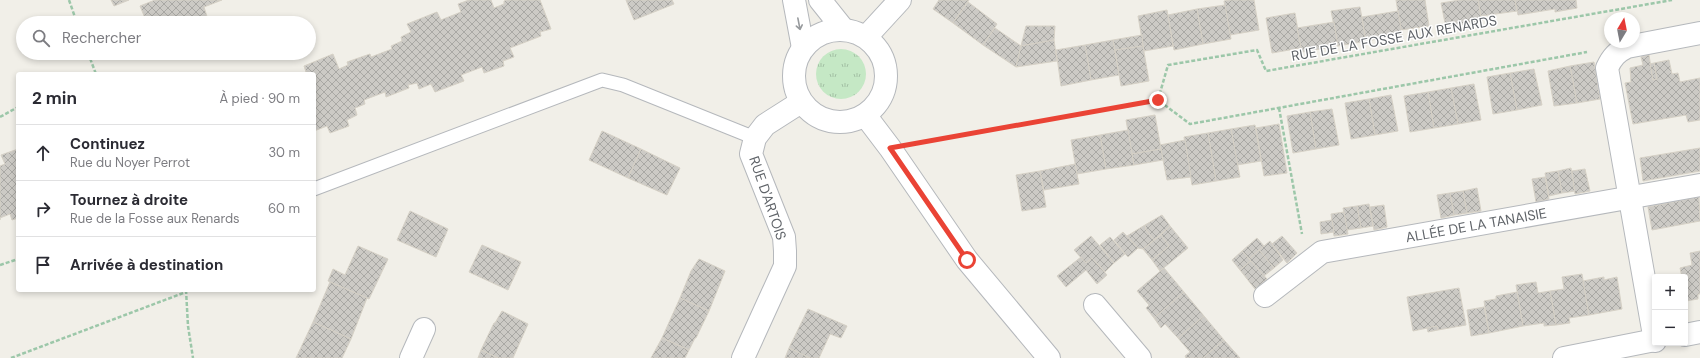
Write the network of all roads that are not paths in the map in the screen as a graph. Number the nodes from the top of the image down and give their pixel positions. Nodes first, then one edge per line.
1 (794, 0) edge
2 (820, 0) edge
3 (900, 0) edge
4 (844, 30) junction
5 (1700, 33) edge
6 (866, 37) junction
7 (803, 48) junction
8 (801, 102) junction
9 (864, 115) junction
10 (754, 138) junction
11 (1700, 184) edge
12 (316, 188) edge
13 (1629, 197) junction
14 (1265, 296) dead end
15 (1095, 305) dead end
16 (1652, 324) edge
17 (424, 329) dead end
18 (1700, 332) edge
19 (1688, 334) edge
20 (1652, 342) edge
21 (1656, 346) edge
22 (411, 358) edge
23 (743, 358) edge
24 (1048, 358) edge
25 (1140, 358) edge
26 (1564, 358) edge
27 (1658, 358) edge

1 -> 7 street
2 - 4 street
3 - 6 street
4 - 6 street
4 - 7 street
5 - 13 street
6 - 9 street
7 - 8 street
8 - 9 street
8 - 10 street, RUE D'ARTOIS
9 - 24 street
10 - 12 lane
10 - 23 street, RUE D'ARTOIS
11 - 13 street, ALLÉE DE LA TANAISIE
13 - 14 street, ALLÉE DE LA TANAISIE
13 - 16 street
15 - 25 street
17 - 22 street
18 - 19 street
20 - 26 street
21 - 27 street

